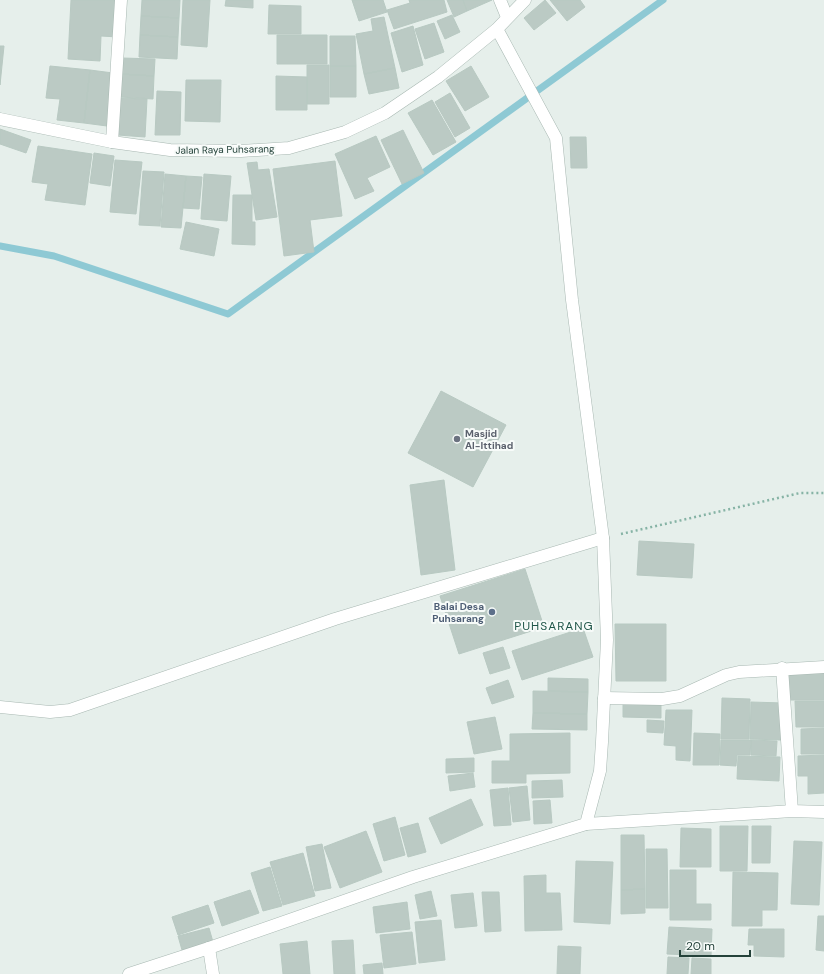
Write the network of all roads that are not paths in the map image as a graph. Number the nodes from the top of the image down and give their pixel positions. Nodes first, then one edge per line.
1 (121, 0) edge
2 (500, 0) edge
3 (526, 0) edge
4 (507, 17) junction
5 (497, 29) junction
6 (0, 119) edge
7 (112, 142) junction
8 (603, 538) junction
9 (824, 667) edge
10 (782, 668) junction
11 (604, 698) junction
12 (0, 707) edge
13 (792, 811) junction
14 (824, 812) edge
15 (586, 824) junction
16 (209, 948) junction
17 (129, 974) edge
18 (213, 974) edge

1 - 7 street
2 - 4 street
3 - 4 street, Jalan Raya Puhsarang
4 - 5 street, Jalan Raya Puhsarang
5 - 7 street, Jalan Raya Puhsarang
5 - 8 street
6 - 7 street, Jalan Raya Puhsarang
8 - 11 street
8 - 12 street
9 - 10 street
10 - 11 street
10 - 13 street
11 - 15 street
13 - 14 street
13 - 15 street
15 - 16 street
16 - 17 street
16 - 18 street

